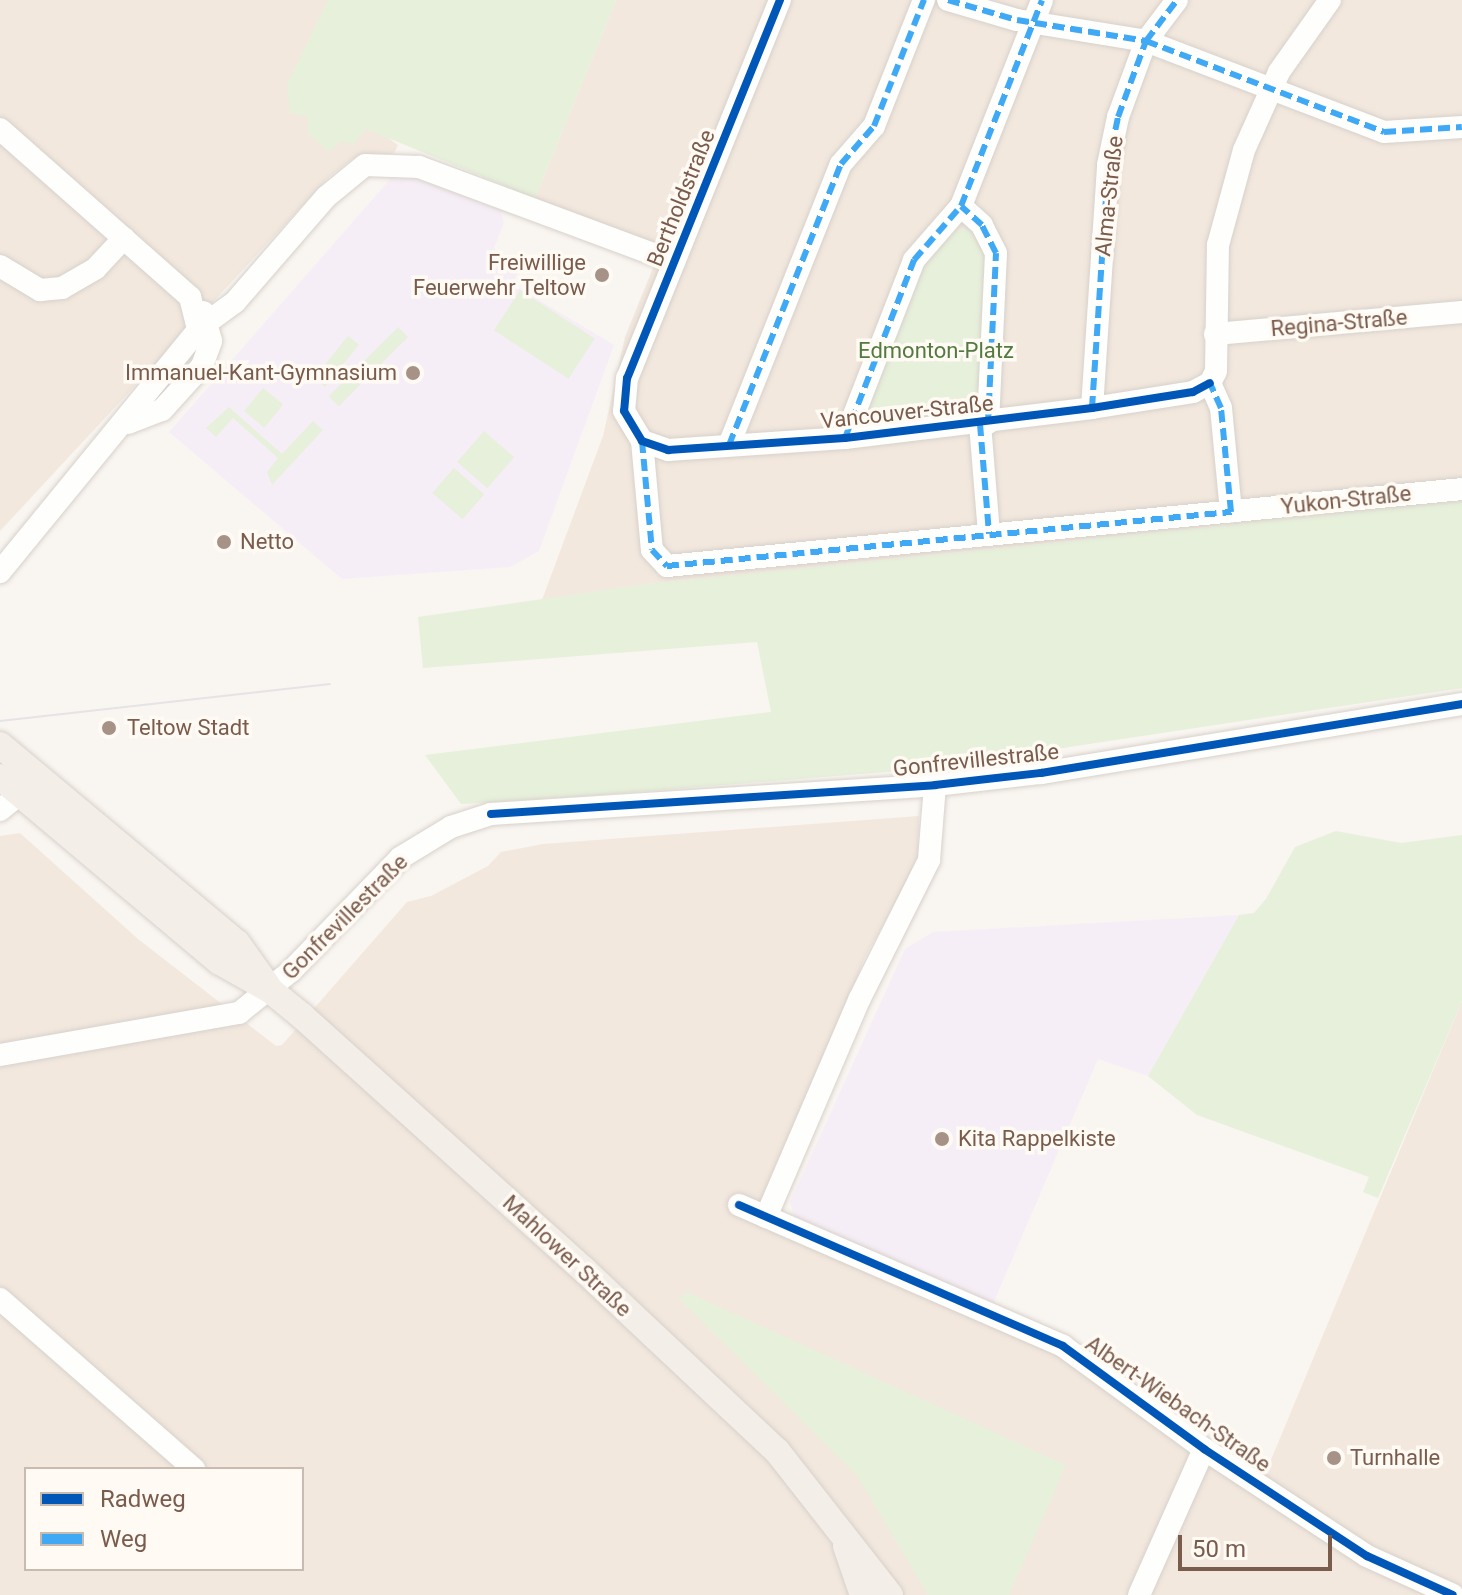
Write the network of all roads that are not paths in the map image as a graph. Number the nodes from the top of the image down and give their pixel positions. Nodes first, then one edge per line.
1 (780, 0) edge
2 (924, 0) edge
3 (948, 0) edge
4 (1177, 0) edge
5 (1330, 0) edge
6 (1038, 10) edge
7 (1146, 41) junction
8 (1270, 88) junction
9 (1462, 127) edge
10 (0, 129) edge
11 (961, 206) junction
12 (124, 238) junction
13 (674, 262) junction
14 (0, 266) edge
15 (190, 297) junction
16 (1462, 312) edge
17 (209, 321) junction
18 (1215, 334) junction
19 (1210, 383) junction
20 (1092, 408) junction
21 (984, 423) junction
22 (127, 424) junction
23 (845, 438) junction
24 (642, 441) junction
25 (729, 445) junction
26 (1462, 489) edge
27 (1231, 512) junction
28 (989, 534) junction
29 (0, 572) edge
30 (1462, 704) edge
31 (0, 745) edge
32 (935, 785) junction
33 (7, 794) edge
34 (270, 990) junction
35 (0, 1055) edge
36 (739, 1205) dead end
37 (766, 1217) junction
38 (0, 1299) edge
39 (1204, 1449) junction
40 (192, 1467) edge
41 (844, 1539) junction
42 (863, 1595) edge
43 (890, 1595) edge
44 (1139, 1595) edge
45 (1453, 1595) edge

1 - 13 street, Bertholdstraße
2 - 25 street
3 - 6 street
4 - 7 street, Alma-Straße
5 - 8 street
6 - 7 street
6 - 11 street
7 - 8 street
7 - 20 street, Alma-Straße
8 - 9 street
8 - 18 street
10 - 12 street
11 - 21 street
11 - 23 street
12 - 14 street
12 - 15 street
13 - 17 street, Bertholdstraße
13 - 24 street, Bertholdstraße
15 - 17 street
15 - 22 street
16 - 18 street, Regina-Straße
17 - 22 street
18 - 19 street
19 - 20 street, Vancouver-Straße
19 - 27 street
20 - 21 street, Vancouver-Straße
21 - 23 street, Vancouver-Straße
21 - 28 street, Vancouver-Straße
22 - 29 street
23 - 25 street, Vancouver-Straße
24 - 25 street, Vancouver-Straße
24 - 28 street
26 - 27 street, Yukon-Straße
27 - 28 street
30 - 32 street, Gonfrevillestraße
31 - 34 main road, Mahlower Straße
32 - 34 street, Gonfrevillestraße
32 - 37 street
33 - 34 main road, Mahlower Straße
34 - 35 street, Gonfrevillestraße
34 - 41 main road, Mahlower Straße
36 - 37 street, Albert-Wiebach-Straße
37 - 39 street, Albert-Wiebach-Straße
38 - 40 street
39 - 44 street
39 - 45 street, Albert-Wiebach-Straße
41 - 42 main road, Mahlower Straße
41 - 43 main road, Mahlower Straße

